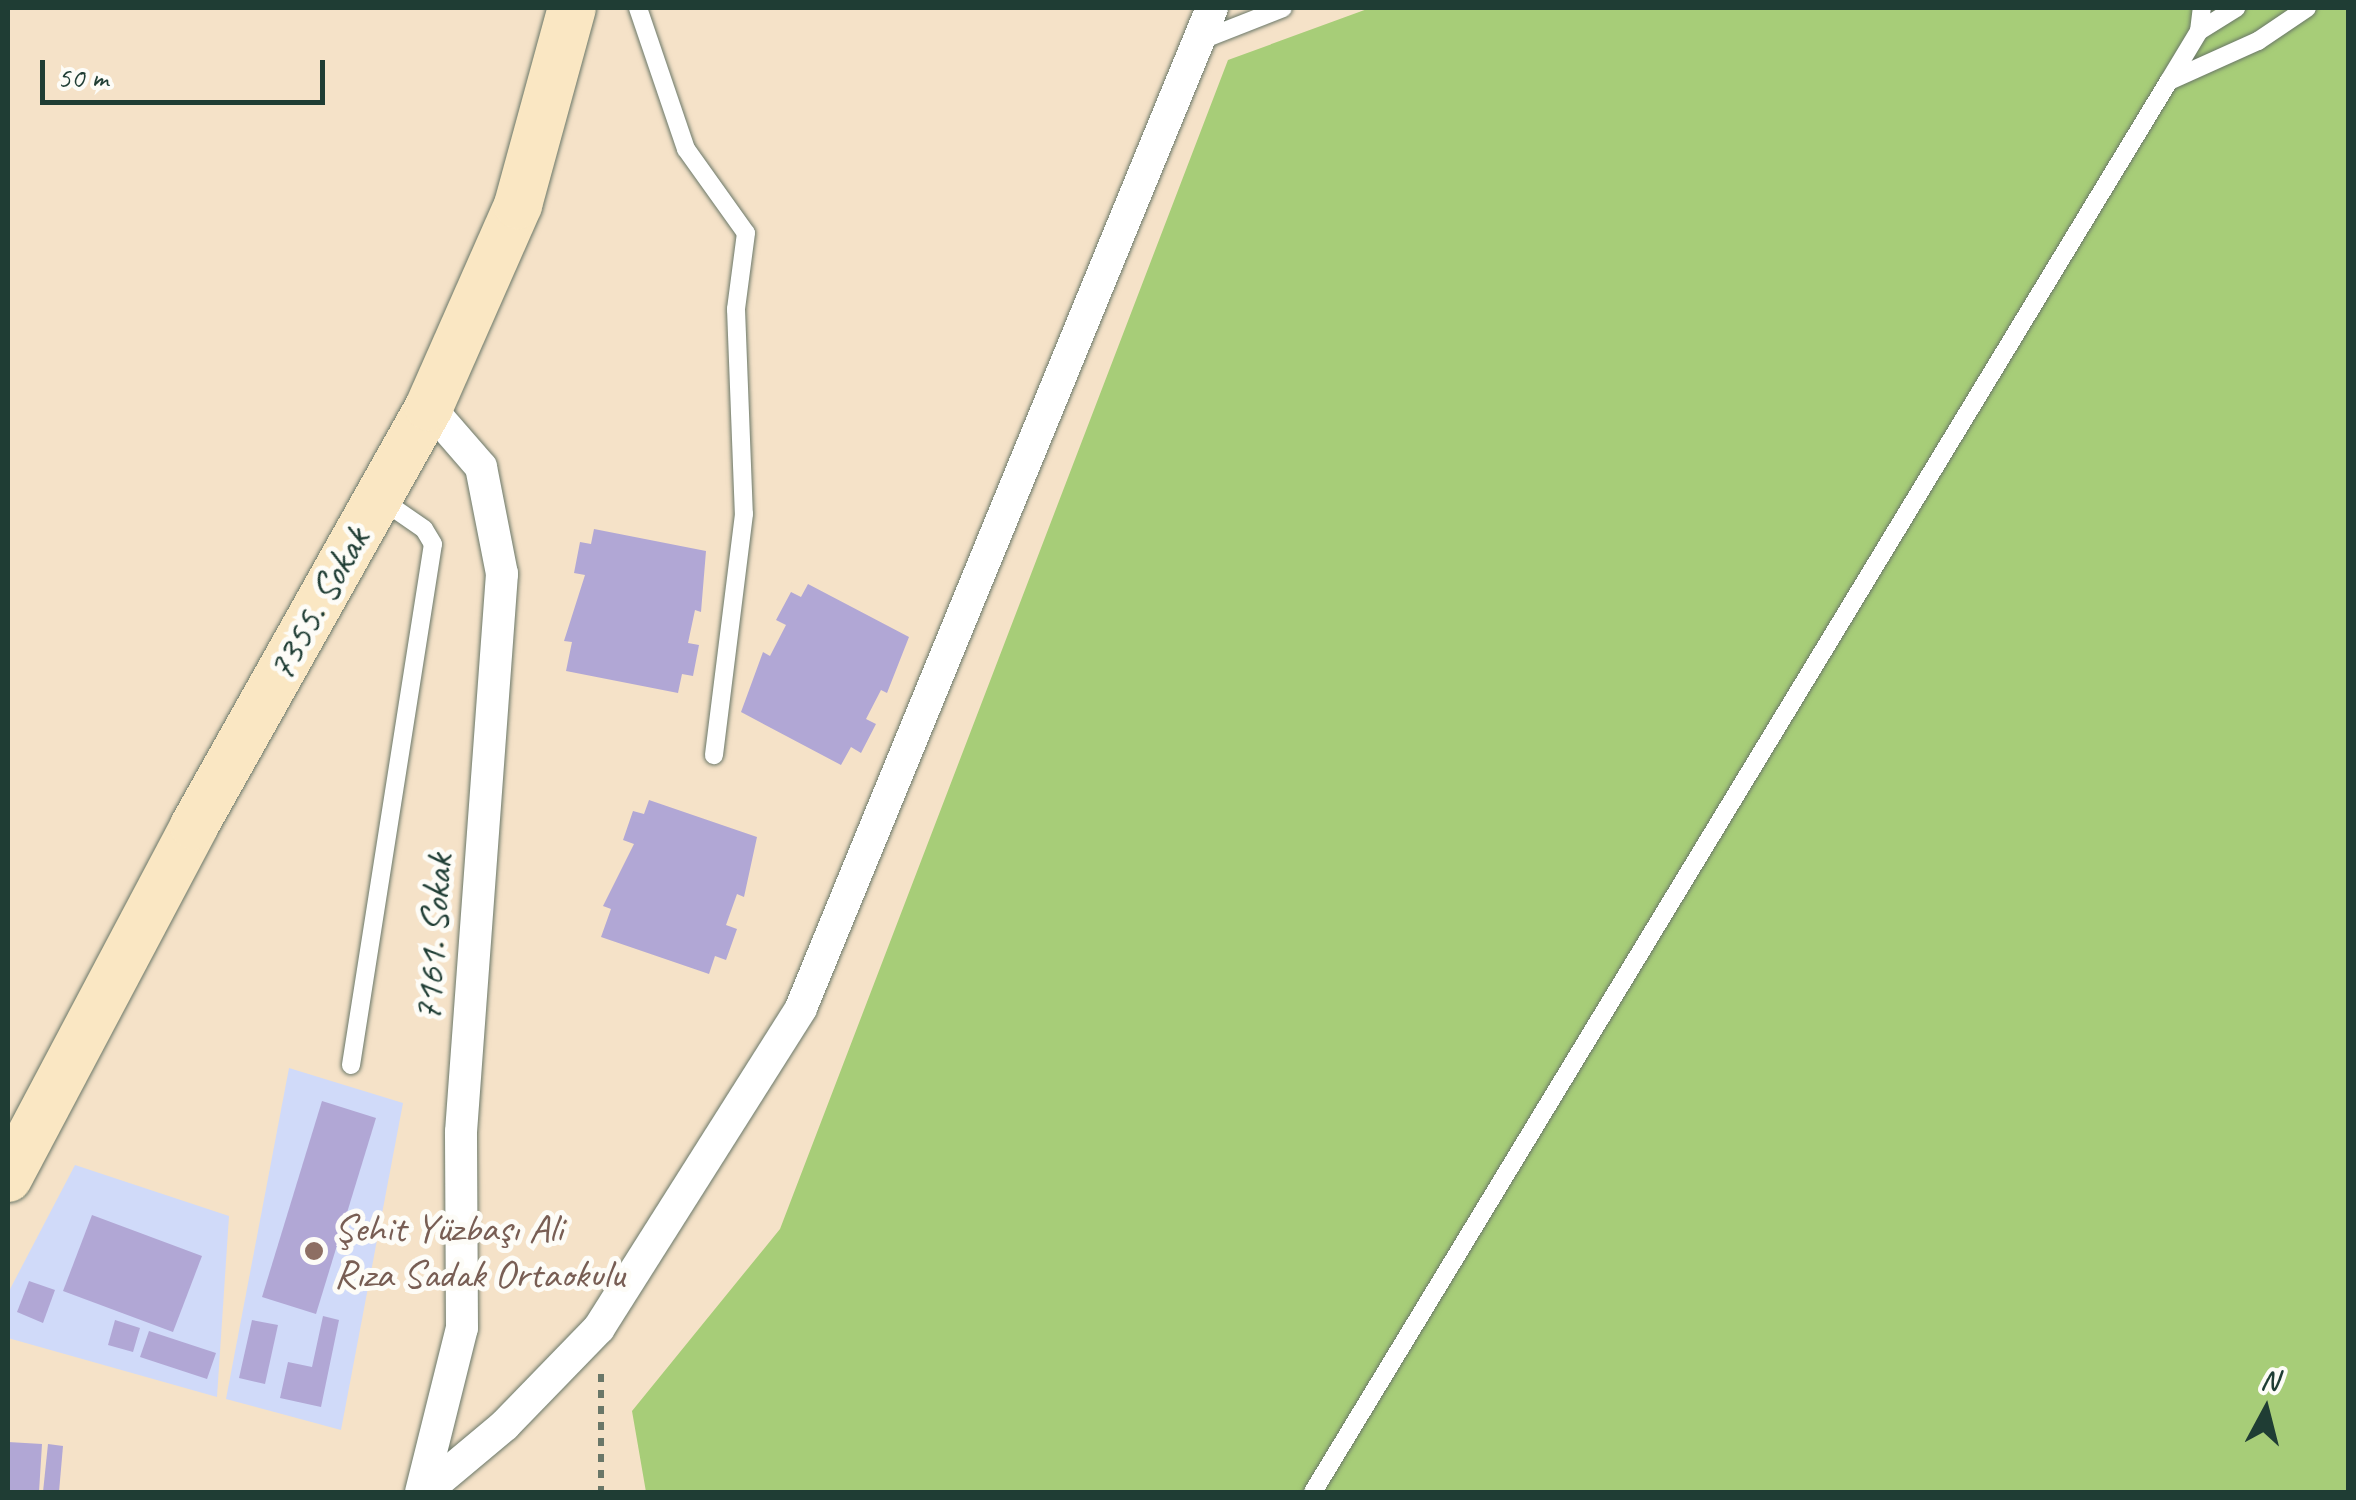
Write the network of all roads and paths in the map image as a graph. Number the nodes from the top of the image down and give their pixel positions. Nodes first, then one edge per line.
1 (572, 8) edge
2 (638, 8) edge
3 (1212, 8) edge
4 (1283, 8) edge
5 (2202, 8) edge
6 (2236, 8) edge
7 (2307, 8) edge
8 (2199, 31) junction
9 (1198, 41) junction
10 (2169, 81) junction
11 (430, 407) junction
12 (378, 498) junction
13 (714, 755) dead end
14 (351, 1065) dead end
15 (8, 1178) edge
16 (600, 1328) junction
17 (423, 1492) edge
18 (601, 1492) edge
19 (1313, 1492) edge

1 - 11 street, 7355. Sokak
2 - 13 lane
3 - 9 street
4 - 9 lane
5 - 8 lane
6 - 8 lane
7 - 10 lane
8 - 10 lane
9 - 16 street
10 - 19 lane
11 - 12 street, 7355. Sokak
11 - 17 street, 7161. Sokak
12 - 14 lane
12 - 15 street, 7355. Sokak
16 - 17 street
16 - 18 path

